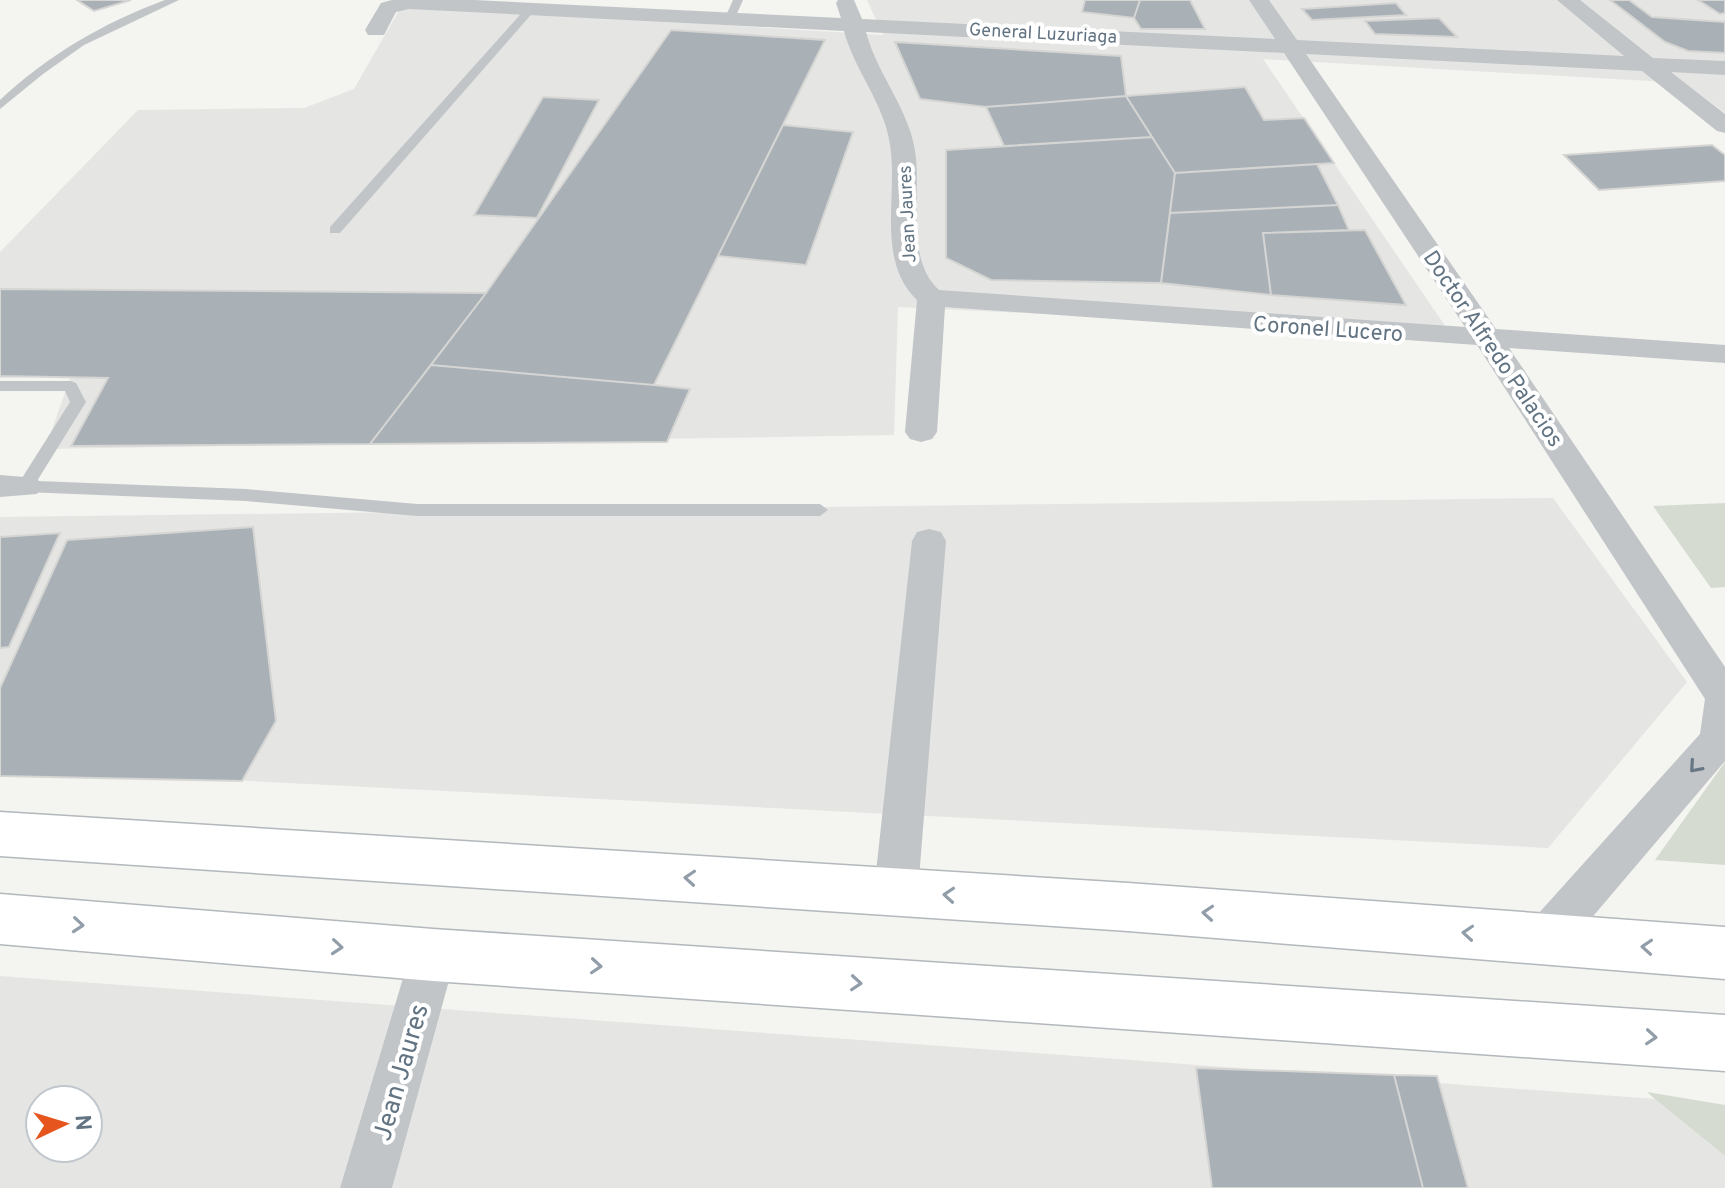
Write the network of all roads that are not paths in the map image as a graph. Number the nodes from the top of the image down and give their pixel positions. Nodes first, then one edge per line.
1 (174, 0) edge
2 (1259, 0) edge
3 (1567, 0) edge
4 (531, 9) junction
5 (734, 9) edge
6 (849, 12) edge
7 (376, 30) dead end
8 (1289, 44) junction
9 (1645, 63) junction
10 (1725, 68) edge
11 (0, 106) edge
12 (1725, 126) edge
13 (335, 230) dead end
14 (931, 298) junction
15 (1489, 340) junction
16 (1725, 354) edge
17 (0, 386) edge
18 (921, 432) dead end
19 (12, 486) edge
20 (820, 510) dead end
21 (929, 541) dead end
22 (1725, 698) edge
23 (0, 834) edge
24 (896, 891) junction
25 (0, 919) edge
26 (1545, 939) junction
27 (1725, 953) edge
28 (433, 955) junction
29 (1725, 1043) edge
30 (366, 1188) edge

1 - 11 lane
2 - 8 street, Doctor Alfredo Palacios
3 - 9 street
4 - 5 street, General Luzuriaga
4 - 7 street, General Luzuriaga
4 - 13 lane
5 - 6 street, General Luzuriaga
6 - 8 street, General Luzuriaga
6 - 14 street, Jean Jaures
8 - 9 street, General Luzuriaga
8 - 15 street, Doctor Alfredo Palacios
9 - 10 street, General Luzuriaga
9 - 12 street
14 - 15 street, Coronel Lucero
14 - 18 street
15 - 16 street, Coronel Lucero
15 - 22 street, Doctor Alfredo Palacios
17 - 19 lane
19 - 20 lane
21 - 24 street
22 -> 26 street, Doctor Alfredo Palacios
24 -> 23 main road
26 -> 24 main road
25 -> 28 main road
27 -> 26 main road
28 -> 29 main road
28 - 30 street, Jean Jaures

